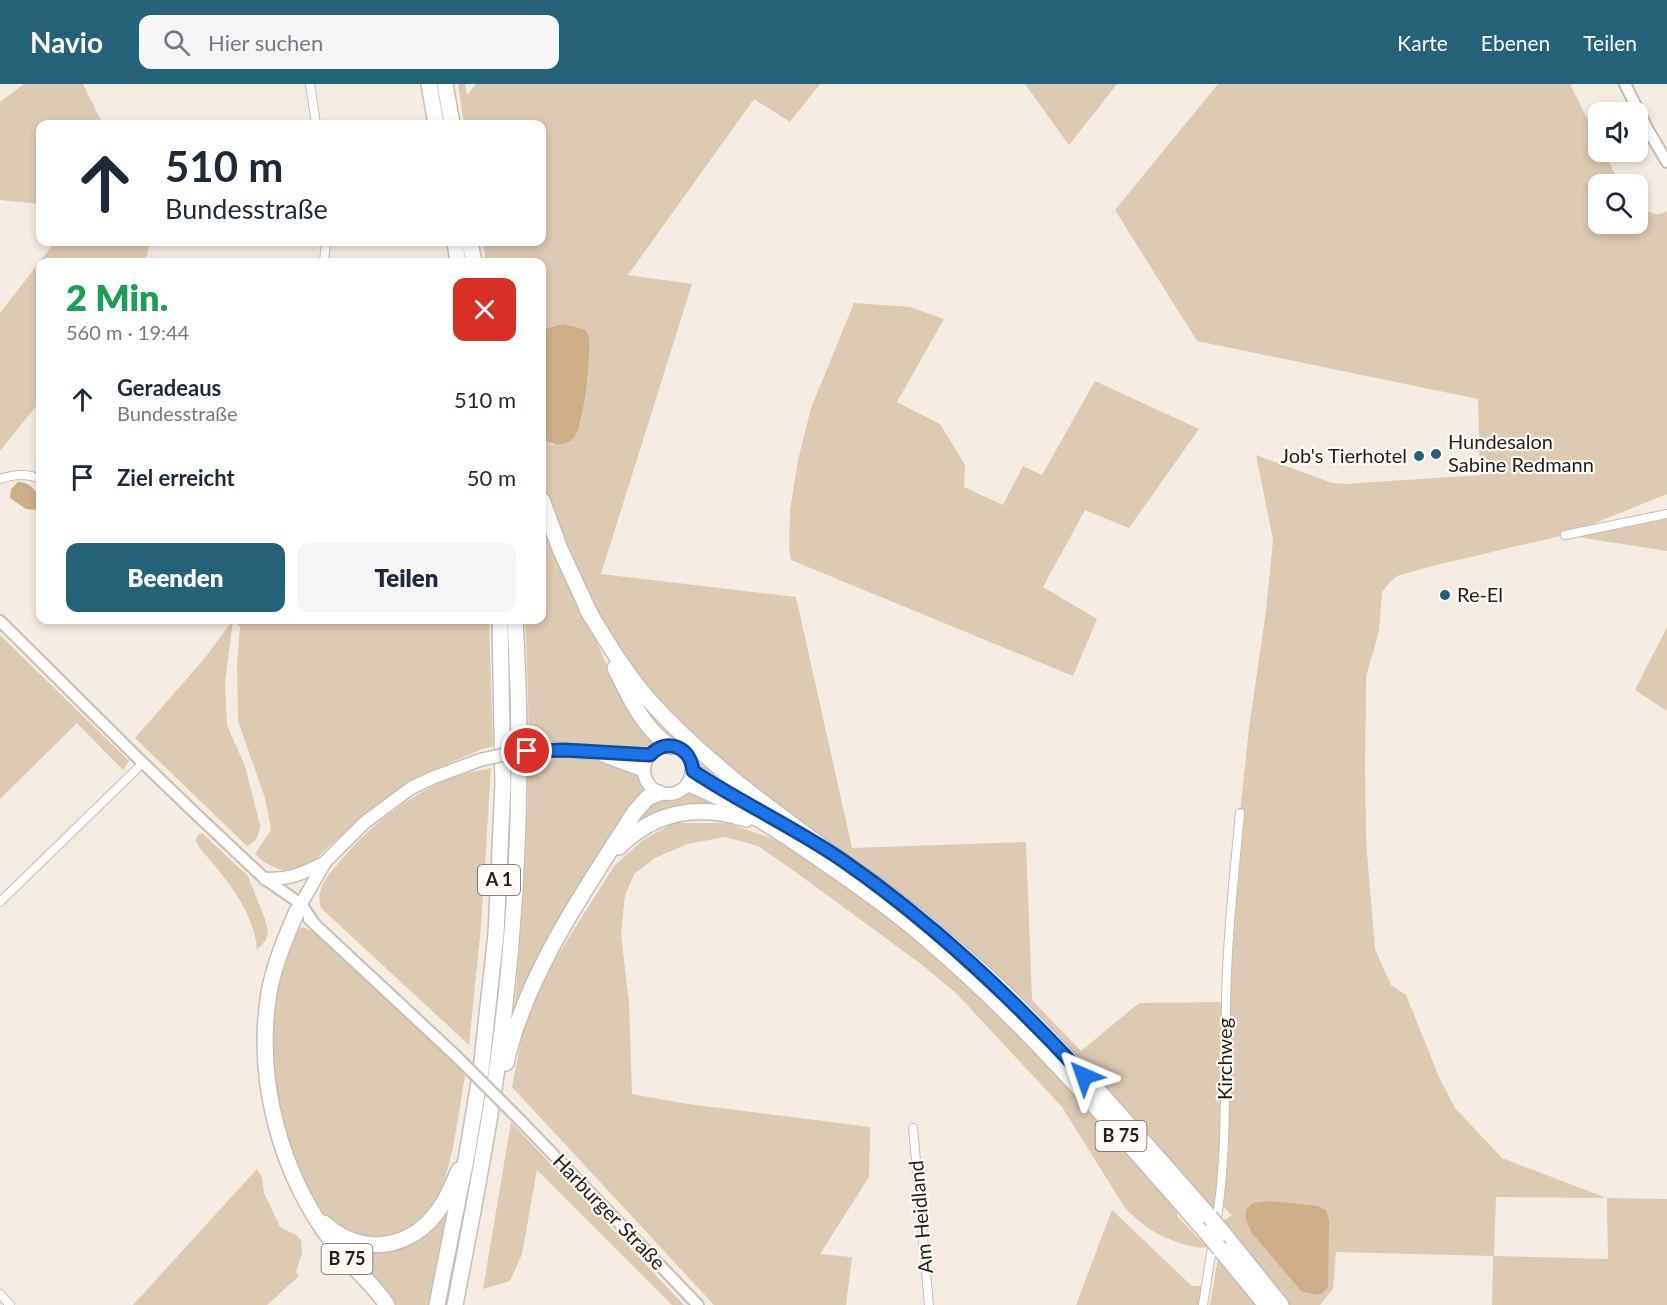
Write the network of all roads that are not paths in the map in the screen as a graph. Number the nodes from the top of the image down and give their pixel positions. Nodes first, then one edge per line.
1 (310, 84) edge
2 (429, 84) edge
3 (445, 84) edge
4 (1625, 84) edge
5 (315, 120) edge
6 (435, 120) edge
7 (451, 120) edge
8 (1667, 162) edge
9 (36, 478) edge
10 (0, 479) edge
11 (546, 511) edge
12 (1667, 514) edge
13 (1565, 536) dead end
14 (587, 609) junction
15 (0, 621) edge
16 (500, 624) edge
17 (515, 624) edge
18 (671, 746) junction
19 (592, 751) junction
20 (650, 755) junction
21 (143, 763) junction
22 (644, 771) junction
23 (691, 777) junction
24 (659, 793) junction
25 (1240, 813) dead end
26 (824, 848) junction
27 (325, 862) junction
28 (827, 864) junction
29 (266, 879) junction
30 (591, 881) junction
31 (0, 902) edge
32 (299, 907) junction
33 (914, 1128) dead end
34 (467, 1155) junction
35 (480, 1171) junction
36 (310, 1210) junction
37 (0, 1294) edge
38 (10, 1305) edge
39 (387, 1305) edge
40 (437, 1305) edge
41 (455, 1305) edge
42 (698, 1305) edge
43 (929, 1305) edge
44 (1203, 1305) edge
45 (1266, 1305) edge
46 (1281, 1305) edge

1 - 5 street
2 - 6 highway
3 - 7 highway
4 - 8 street
9 - 10 street
11 - 14 highway
12 - 13 street
14 - 18 highway
14 - 26 highway
15 - 21 street, Harburger Straße
16 - 34 highway, A 1
17 - 35 highway, A 1
18 - 20 main road
18 - 23 main road, B 75
19 - 20 main road
19 - 22 main road
19 - 27 main road, bridge
20 - 22 main road
21 - 29 street, Harburger Straße
21 - 31 street
22 - 24 main road
23 - 24 main road
23 - 26 highway, B 75
23 - 28 highway, B 75
24 - 30 highway
25 - 44 street, Kirchweg
26 - 46 highway, B 75, bridge
27 - 29 main road
27 - 32 main road
28 - 30 highway
28 - 45 highway, B 75, bridge
29 - 32 street, Harburger Straße
30 - 35 highway
32 - 36 highway
32 - 42 street, Harburger Straße, bridge
33 - 43 street, Am Heidland
34 - 36 highway
34 - 40 highway, A 1
35 - 41 highway, A 1
36 - 39 highway, B 75
37 - 38 street

